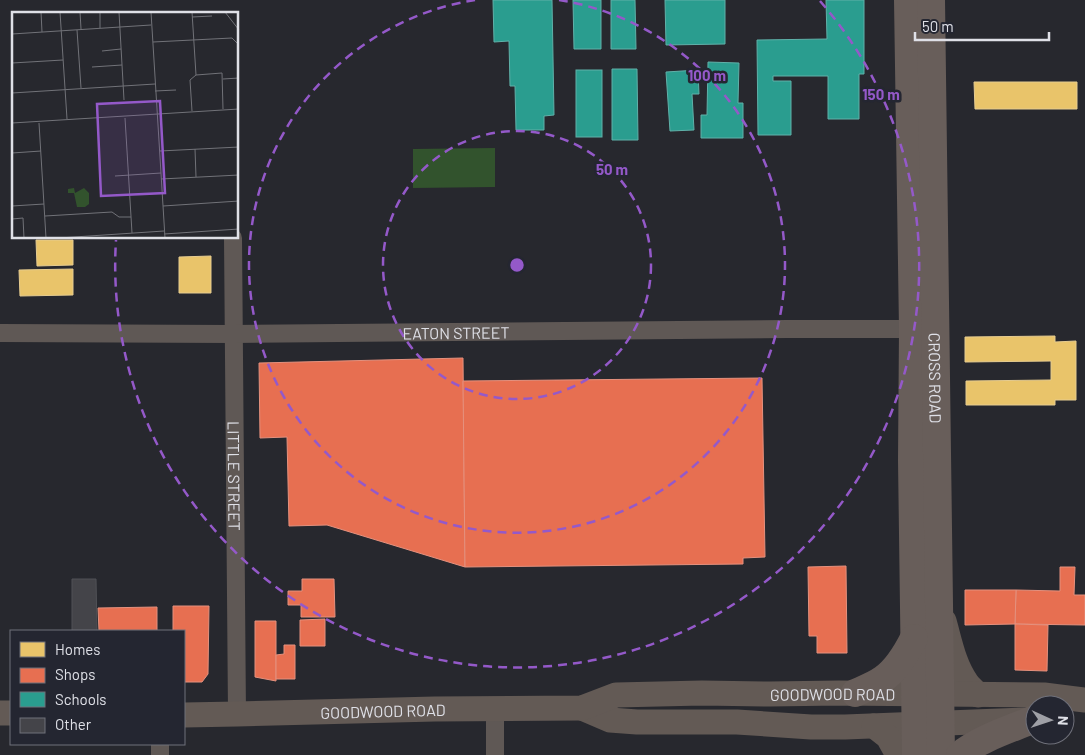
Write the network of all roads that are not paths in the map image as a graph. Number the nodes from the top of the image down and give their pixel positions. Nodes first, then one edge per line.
1 (908, 0) edge
2 (932, 0) edge
3 (232, 239) edge
4 (924, 329) junction
5 (0, 333) edge
6 (234, 334) junction
7 (939, 605) junction
8 (914, 638) junction
9 (855, 693) junction
10 (928, 694) junction
11 (978, 694) junction
12 (1085, 700) edge
13 (582, 708) junction
14 (495, 709) junction
15 (237, 714) junction
16 (185, 715) edge
17 (1025, 720) edge
18 (1025, 723) edge
19 (928, 724) junction
20 (874, 726) junction
21 (495, 755) edge
22 (898, 755) edge
23 (916, 755) edge
24 (941, 755) edge
25 (960, 755) edge

1 - 4 highway, CROSS ROAD
2 - 4 highway, CROSS ROAD
3 - 6 street, LITTLE STREET
4 - 6 street, EATON STREET
4 - 7 highway, CROSS ROAD
4 - 8 highway, CROSS ROAD
5 - 6 street, EATON STREET
6 - 15 street, LITTLE STREET
7 - 10 highway, CROSS ROAD
7 - 11 main road
8 - 9 highway
8 - 10 highway, CROSS ROAD
9 - 10 main road, GOODWOOD ROAD
9 - 13 main road, GOODWOOD ROAD
10 - 11 main road, GOODWOOD ROAD
10 - 19 highway, CROSS ROAD
11 - 12 main road, GOODWOOD ROAD
13 - 14 main road, GOODWOOD ROAD
13 - 20 main road, GOODWOOD ROAD
14 - 15 main road, GOODWOOD ROAD
14 - 21 street
15 - 16 main road, GOODWOOD ROAD
17 - 19 main road, GOODWOOD ROAD
18 - 25 highway
19 - 20 main road, GOODWOOD ROAD
19 - 23 highway, CROSS ROAD
19 - 24 highway, CROSS ROAD
20 - 22 main road

